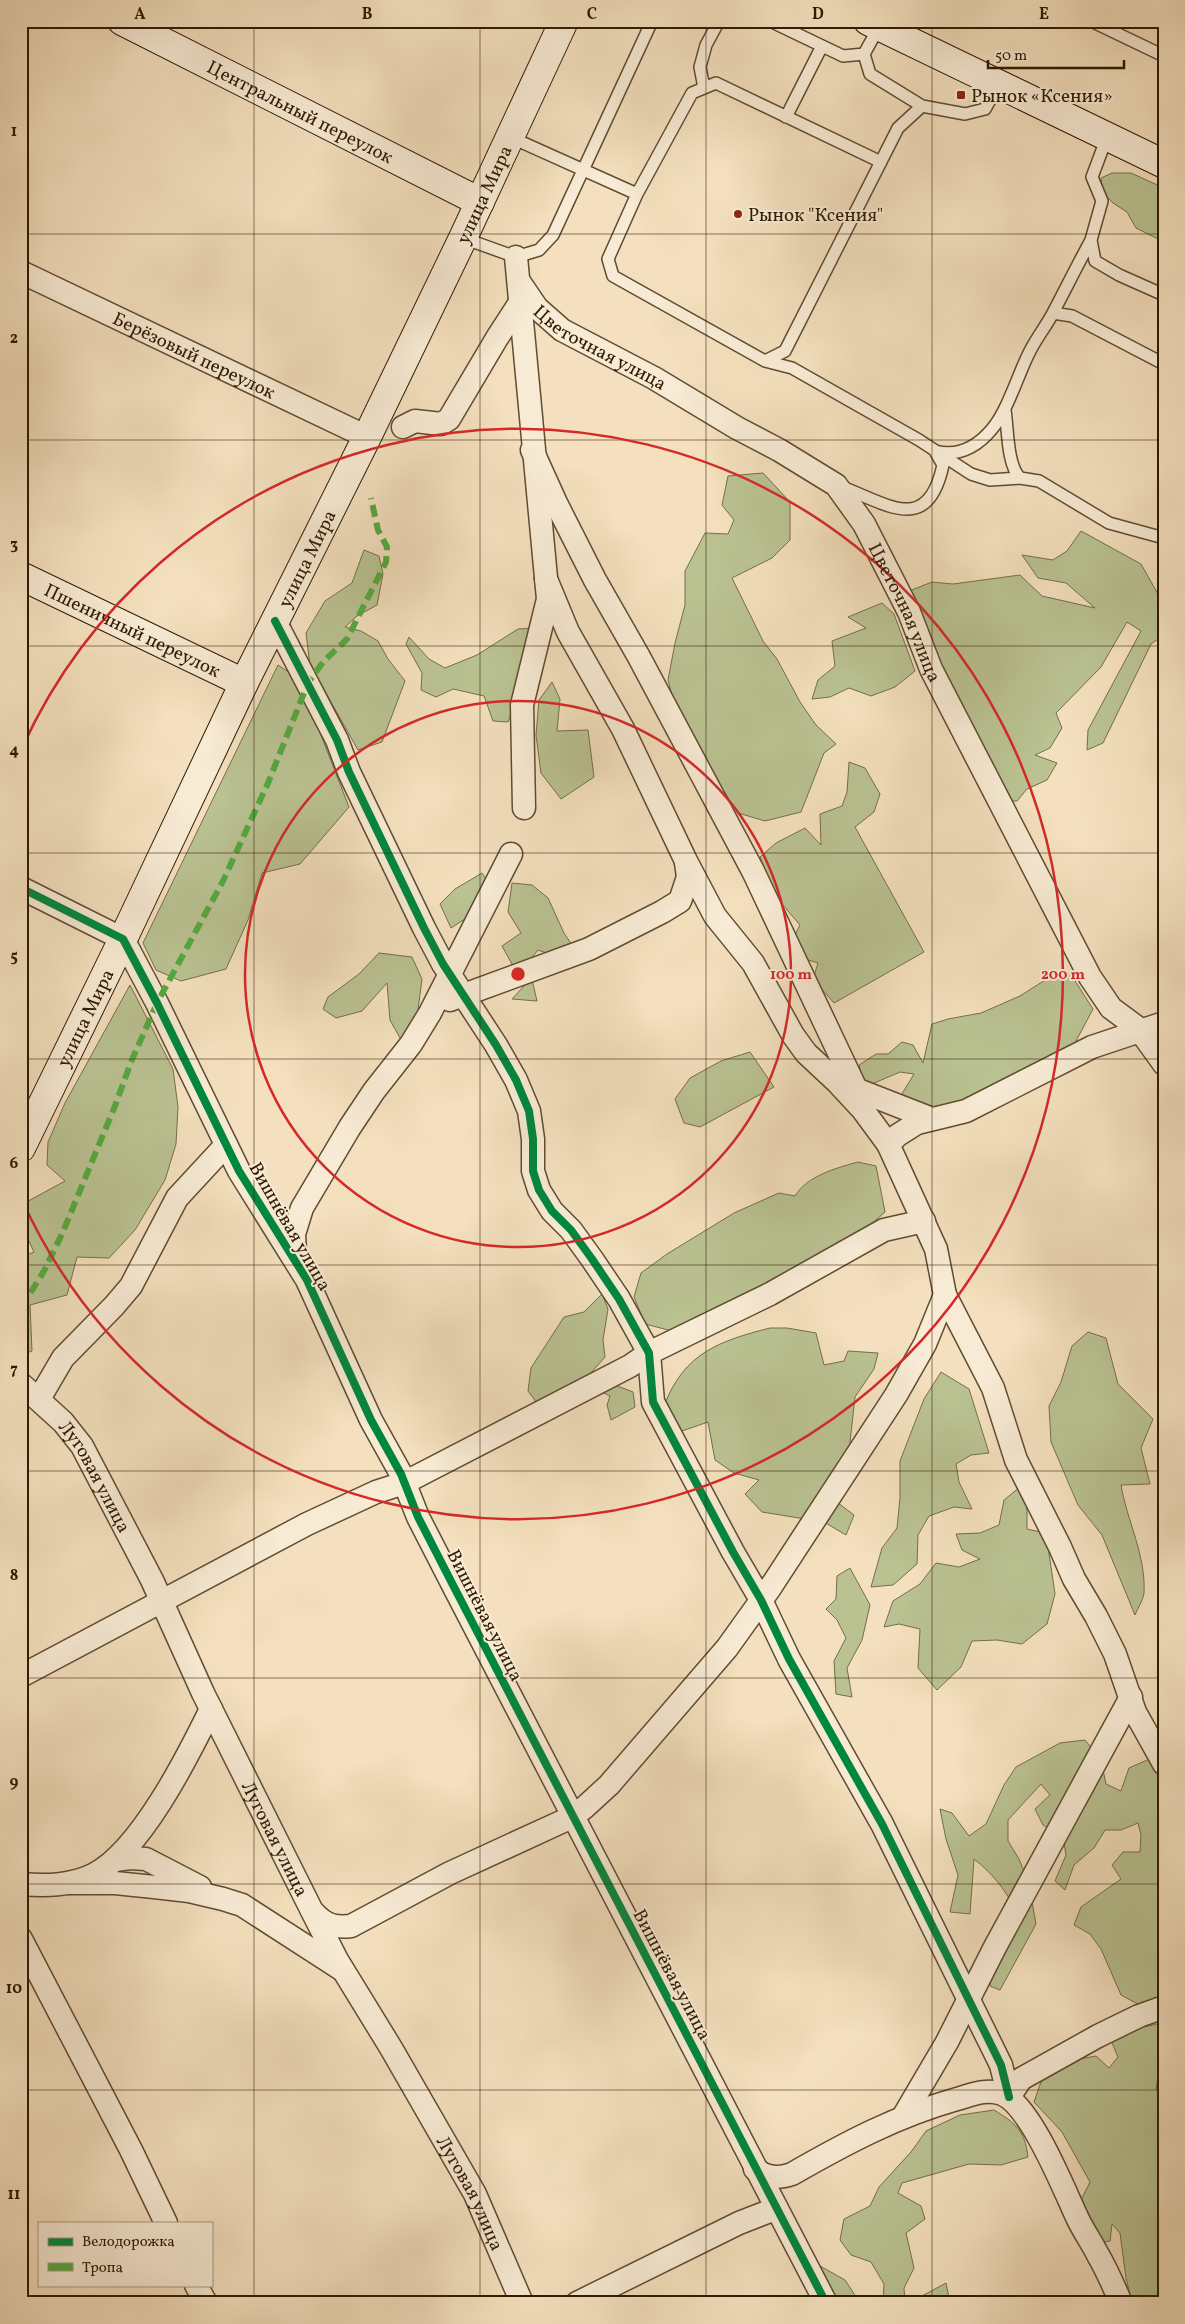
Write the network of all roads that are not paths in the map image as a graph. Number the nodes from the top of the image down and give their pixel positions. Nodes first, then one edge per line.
1 (122, 21) edge
2 (564, 21) edge
3 (652, 21) edge
4 (719, 21) edge
5 (770, 21) edge
6 (1091, 21) edge
7 (886, 27) edge
8 (822, 46) junction
9 (864, 54) junction
10 (1164, 56) edge
11 (998, 84) junction
12 (704, 88) junction
13 (922, 106) junction
14 (786, 116) junction
15 (510, 137) junction
16 (1108, 137) junction
17 (881, 162) junction
18 (1164, 164) edge
19 (583, 169) junction
20 (637, 194) junction
21 (480, 202) junction
22 (463, 238) junction
23 (1091, 240) junction
24 (516, 257) junction
25 (21, 272) edge
26 (520, 292) junction
27 (1164, 295) edge
28 (1053, 313) junction
29 (764, 362) junction
30 (1164, 364) edge
31 (1005, 410) junction
32 (403, 426) dead end
33 (367, 437) junction
34 (532, 450) junction
35 (935, 451) junction
36 (1020, 478) junction
37 (836, 485) junction
38 (1164, 538) edge
39 (21, 576) edge
40 (546, 579) junction
41 (275, 621) junction
42 (244, 683) junction
43 (524, 808) dead end
44 (511, 854) dead end
45 (686, 861) junction
46 (21, 888) edge
47 (123, 939) junction
48 (450, 973) junction
49 (465, 996) junction
50 (430, 1013) junction
51 (1164, 1023) edge
52 (1140, 1031) junction
53 (1164, 1064) edge
54 (837, 1082) junction
55 (857, 1091) junction
56 (932, 1119) junction
57 (888, 1144) junction
58 (226, 1145) junction
59 (21, 1148) edge
60 (924, 1221) junction
61 (307, 1280) junction
62 (944, 1295) junction
63 (649, 1353) junction
64 (21, 1384) edge
65 (39, 1399) junction
66 (404, 1483) junction
67 (162, 1600) junction
68 (761, 1600) junction
69 (21, 1676) edge
70 (1131, 1697) junction
71 (211, 1709) junction
72 (1164, 1764) edge
73 (572, 1817) junction
74 (115, 1860) junction
75 (69, 1882) junction
76 (21, 1884) edge
77 (223, 1899) junction
78 (311, 1910) junction
79 (21, 1939) edge
80 (344, 1971) junction
81 (968, 2000) junction
82 (1164, 2007) edge
83 (1009, 2097) junction
84 (903, 2117) junction
85 (755, 2169) junction
86 (776, 2209) junction
87 (166, 2222) edge
88 (197, 2286) edge
89 (206, 2303) edge
90 (522, 2303) edge
91 (577, 2303) edge
92 (826, 2303) edge
93 (1121, 2303) edge

1 - 21 main road, Центральный переулок
2 - 15 main road, улица Мира
3 - 19 lane
4 - 12 lane
5 - 8 lane
6 - 10 lane
7 - 9 lane
7 - 11 main road
8 - 9 lane
8 - 14 lane
9 - 13 lane
11 - 13 lane
11 - 16 main road
12 - 14 lane
12 - 20 lane
13 - 17 lane
14 - 17 lane
15 - 19 lane
15 - 21 main road, улица Мира
16 - 18 main road
16 - 23 lane
17 - 29 lane
19 - 20 lane
19 - 24 lane
20 - 29 lane
21 - 22 main road, улица Мира
22 - 24 lane
22 - 33 main road, улица Мира
23 - 27 lane
23 - 28 lane
24 - 26 street
25 - 33 street, Берёзовый переулок
26 - 32 street
26 - 34 street
26 - 37 street, Цветочная улица
28 - 30 lane
28 - 31 lane
29 - 35 lane
31 - 35 lane
31 - 36 lane
33 - 41 main road, улица Мира
34 - 40 street
34 - 55 street
35 - 36 lane
35 - 37 lane
36 - 38 lane
37 - 52 street, Цветочная улица
39 - 42 main road, Пшеничный переулок
40 - 43 street
40 - 45 street
41 - 42 main road, улица Мира
41 - 48 street
42 - 47 main road, улица Мира
44 - 48 street
45 - 49 street
45 - 54 street
46 - 47 street
47 - 58 street, Вишнёвая улица
47 - 59 main road, улица Мира
48 - 49 street
48 - 50 street
49 - 50 street
49 - 63 street
50 - 61 street
51 - 52 street
52 - 53 street, Цветочная улица
52 - 56 street
54 - 55 street
54 - 57 street
55 - 56 street
56 - 57 street
57 - 60 street
58 - 61 street, Вишнёвая улица
58 - 65 street
60 - 62 street
60 - 63 street
61 - 66 street, Вишнёвая улица
62 - 68 street
62 - 70 street
63 - 66 street
63 - 68 street
64 - 65 street, Луговая улица
65 - 67 street, Луговая улица
66 - 67 street
66 - 73 street, Вишнёвая улица
67 - 69 street
67 - 71 street, Луговая улица
68 - 73 street
68 - 81 street
70 - 72 street
70 - 81 street
71 - 74 street
71 - 78 street, Луговая улица
73 - 78 street
73 - 85 street, Вишнёвая улица
74 - 75 street
74 - 77 street
75 - 76 street
75 - 77 street
77 - 80 street
78 - 80 street, Луговая улица
79 - 87 street
80 - 90 street, Луговая улица
81 - 83 street
81 - 84 street
82 - 83 street
83 - 84 street
83 - 93 street
84 - 85 street
85 - 86 street, Вишнёвая улица
86 - 91 street
86 - 92 street, Вишнёвая улица
88 - 89 street

